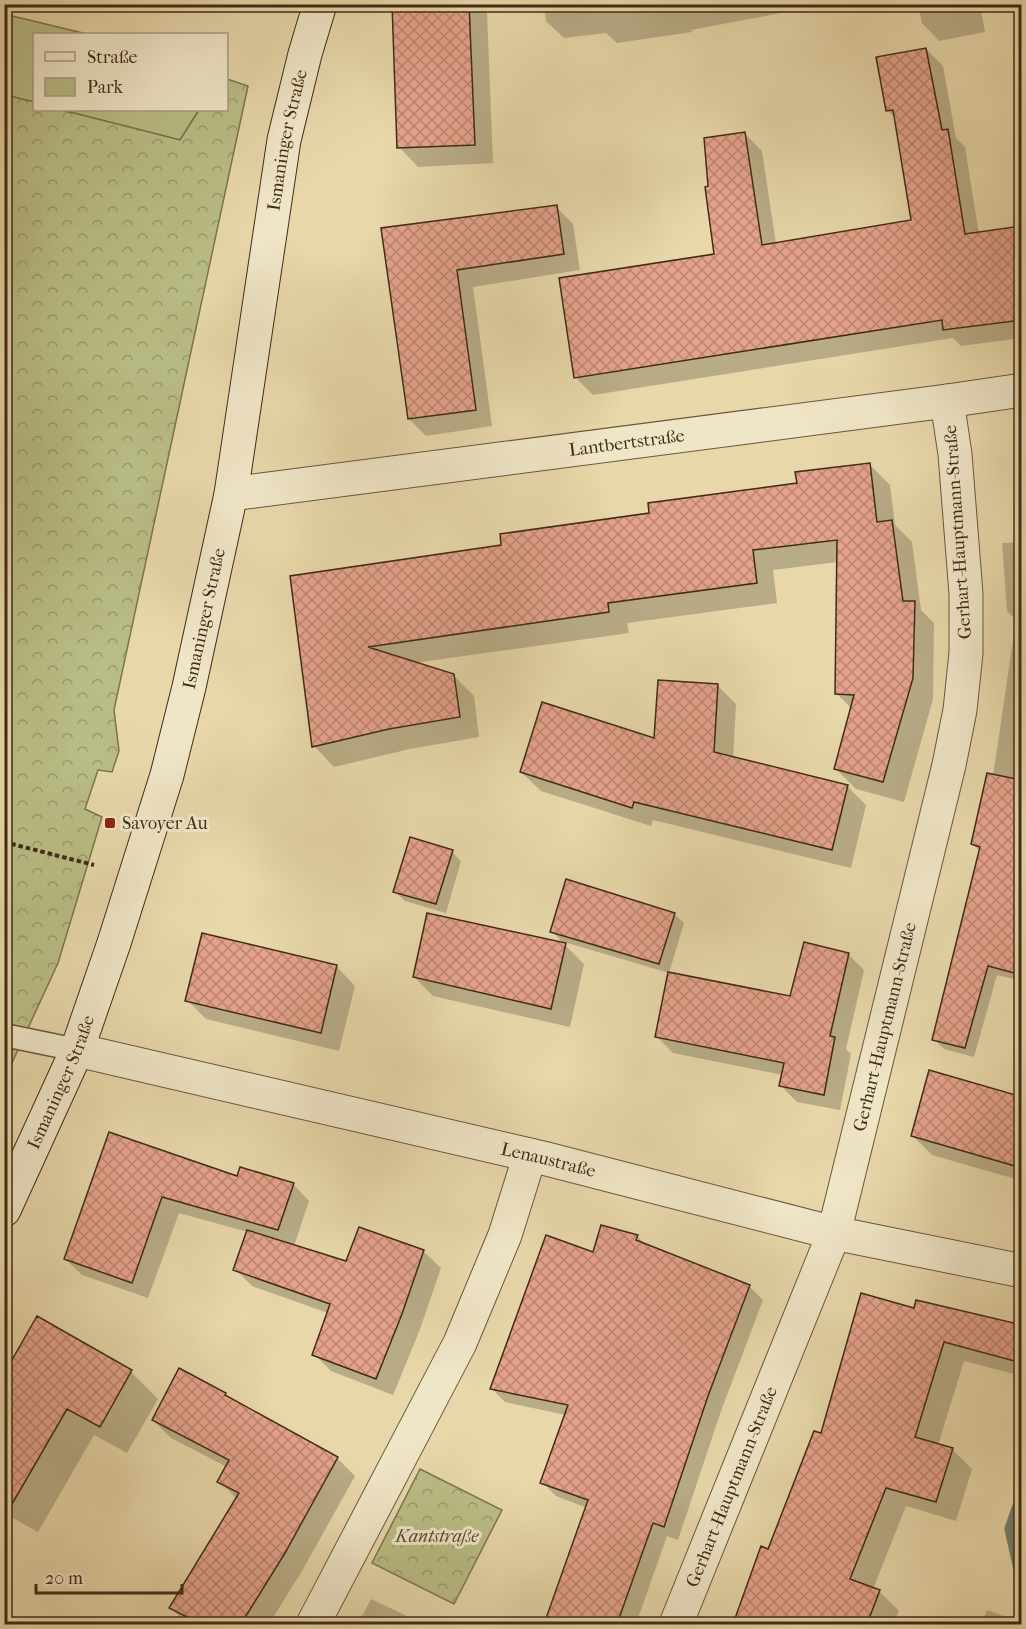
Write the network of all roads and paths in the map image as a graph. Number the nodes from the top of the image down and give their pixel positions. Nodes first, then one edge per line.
1 (320, 4) edge
2 (1022, 390) edge
3 (947, 401) junction
4 (231, 494) junction
5 (4, 842) edge
6 (98, 866) dead end
7 (4, 1035) edge
8 (77, 1050) junction
9 (530, 1155) junction
10 (4, 1210) edge
11 (834, 1233) junction
12 (1022, 1271) edge
13 (313, 1624) edge
14 (676, 1624) edge

1 - 4 street, Ismaninger Straße
2 - 3 street, Lantbertstraße
3 - 4 street, Lantbertstraße
3 - 11 street, Gerhart-Hauptmann-Straße
4 - 8 street, Ismaninger Straße
5 - 6 path
7 - 8 lane
8 - 9 street, Lenaustraße
8 - 10 street, Ismaninger Straße
9 - 11 street, Lenaustraße
9 - 13 street
11 - 12 street, Lenaustraße
11 - 14 street, Gerhart-Hauptmann-Straße

